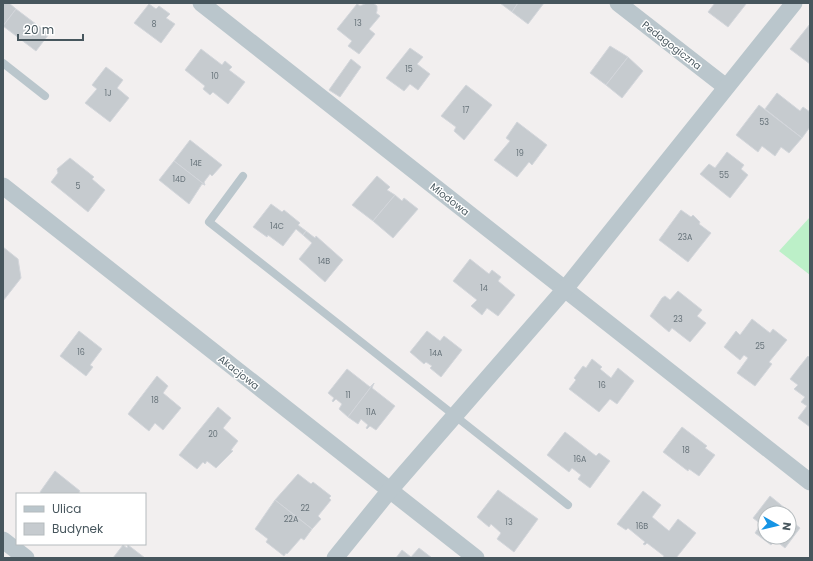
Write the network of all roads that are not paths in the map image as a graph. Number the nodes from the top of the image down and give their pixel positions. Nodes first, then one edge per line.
1 (201, 3) edge
2 (618, 3) edge
3 (794, 3) edge
4 (3, 63) edge
5 (726, 87) junction
6 (46, 96) dead end
7 (243, 176) dead end
8 (3, 186) edge
9 (565, 289) junction
10 (455, 416) junction
11 (810, 482) edge
12 (390, 490) junction
13 (568, 505) dead end
14 (3, 540) edge
15 (26, 558) edge
16 (335, 558) edge
17 (476, 558) edge

1 - 9 street, Miodowa
2 - 5 street, Pedagogiczna
3 - 5 street
4 - 6 lane
5 - 9 street
7 - 10 lane
8 - 12 street, Akacjowa
9 - 10 street
9 - 11 street, Miodowa
10 - 12 street
10 - 13 lane
12 - 16 street
12 - 17 street, Akacjowa
14 - 15 street

